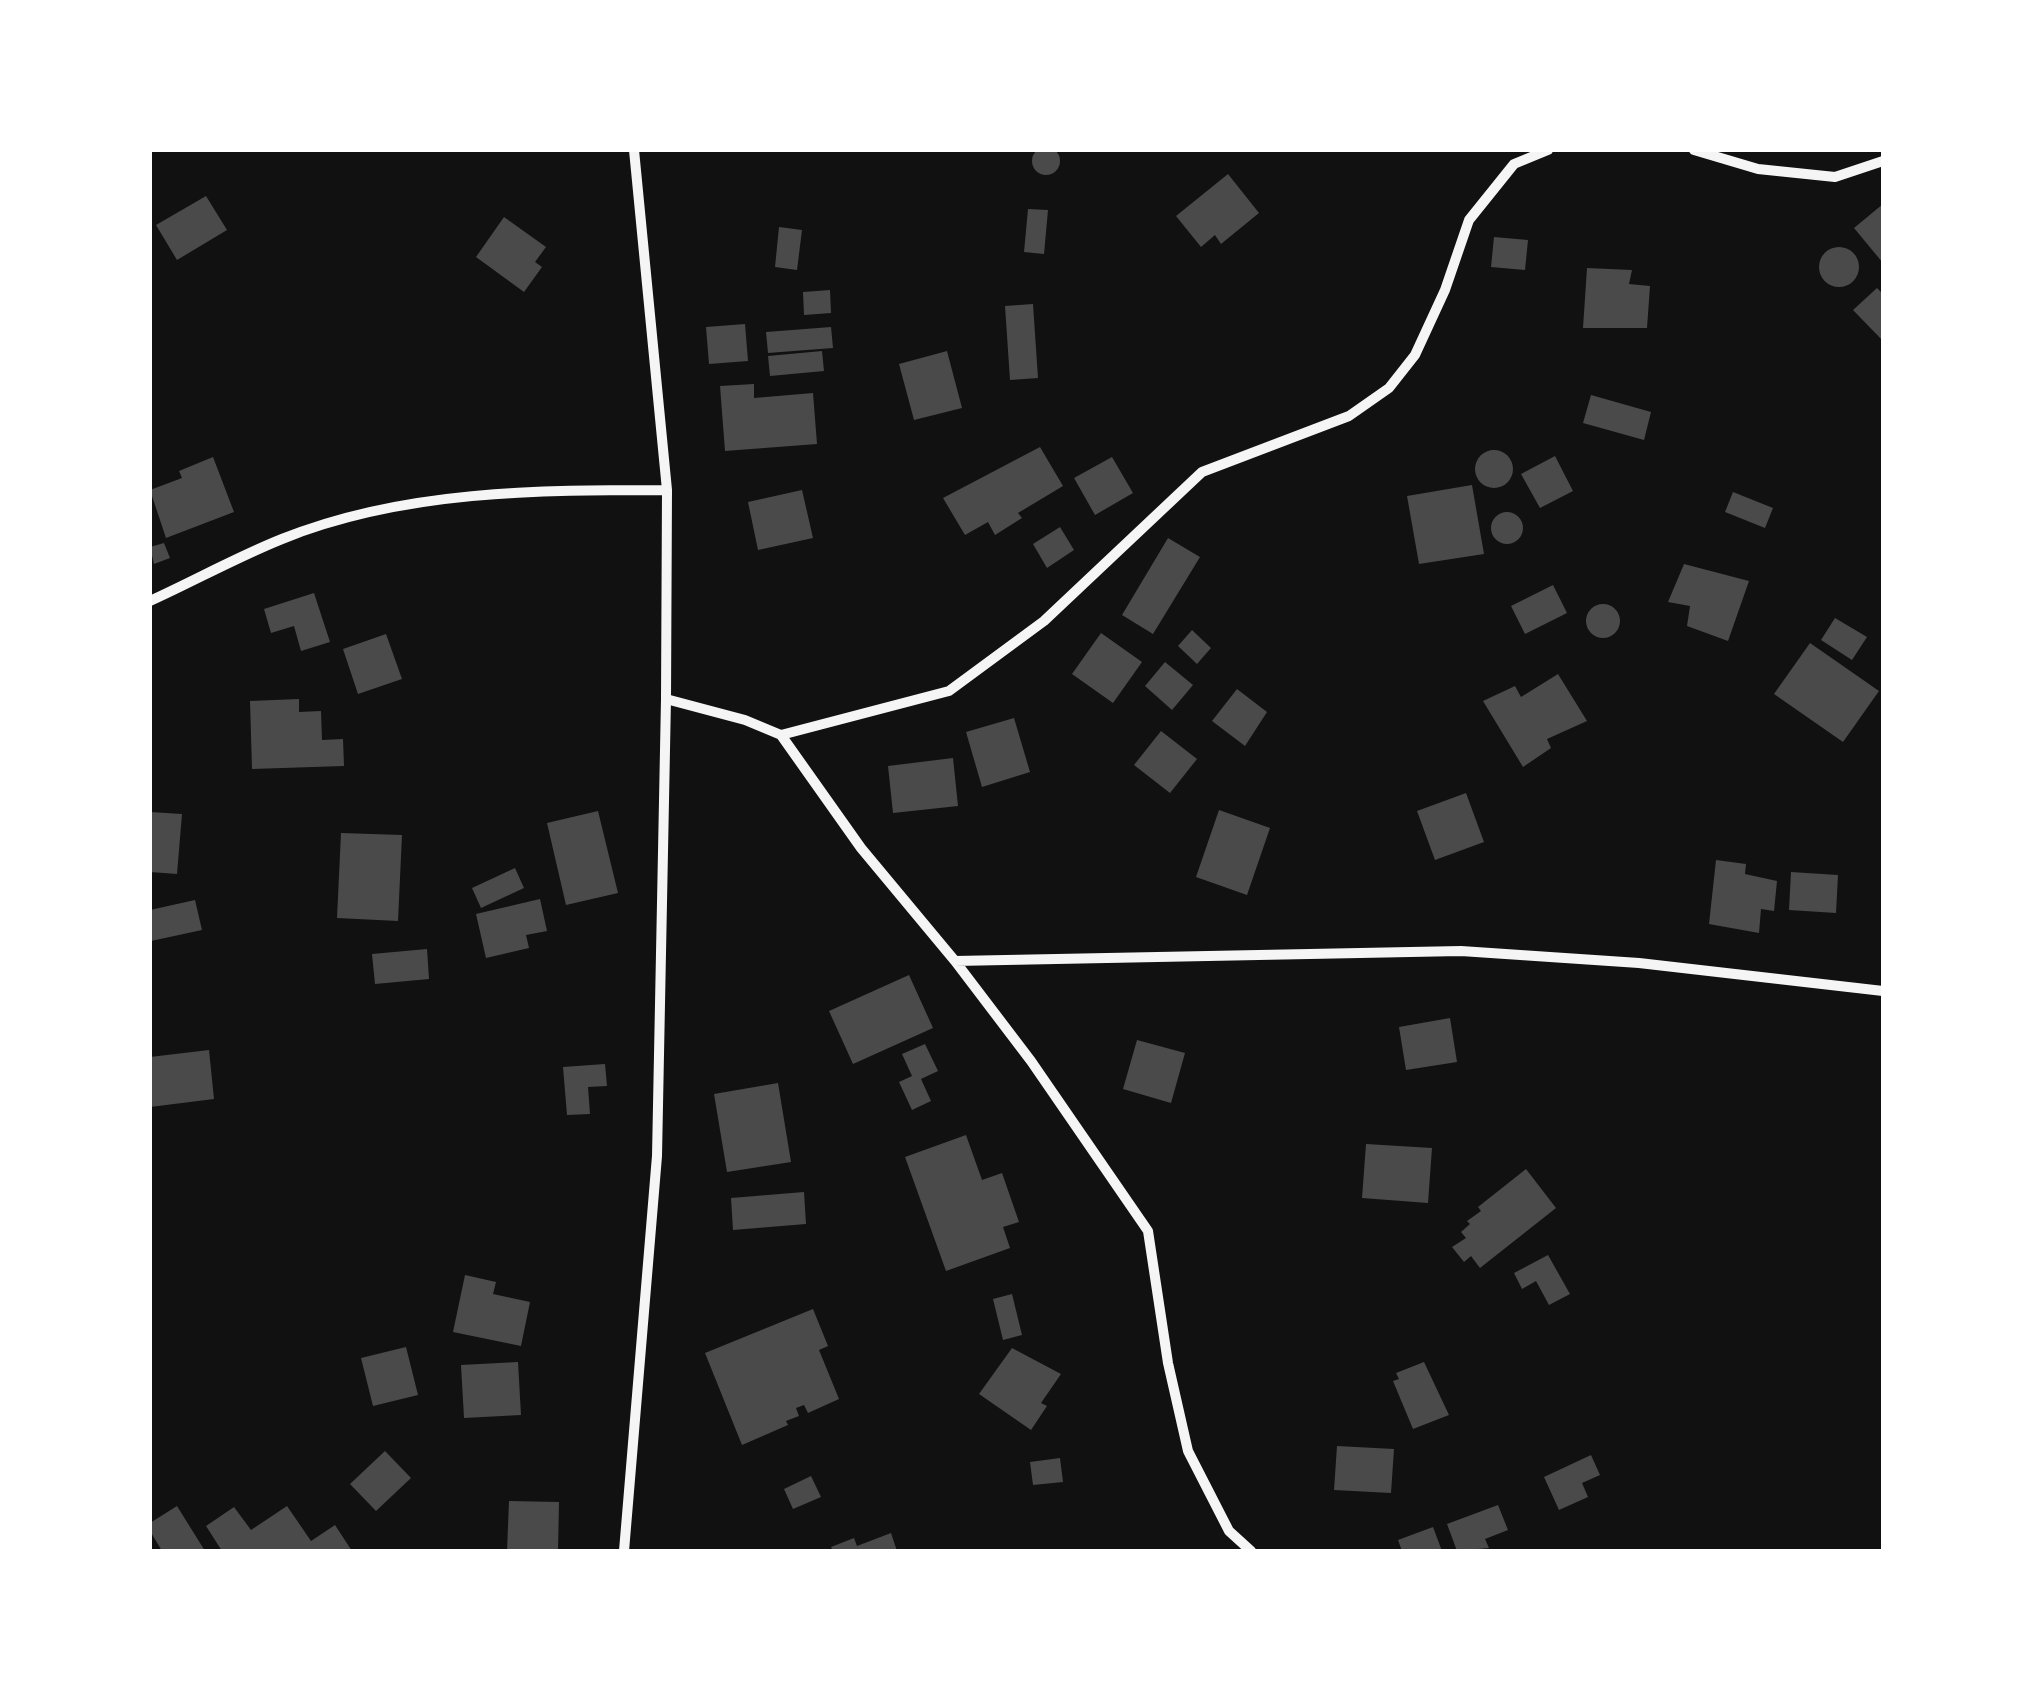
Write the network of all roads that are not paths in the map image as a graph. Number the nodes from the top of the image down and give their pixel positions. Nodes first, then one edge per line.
1 (634, 150) edge
2 (1548, 150) edge
3 (1694, 150) edge
4 (1883, 162) edge
5 (667, 490) junction
6 (150, 601) edge
7 (666, 698) junction
8 (781, 736) junction
9 (954, 961) junction
10 (1883, 991) edge
11 (624, 1551) edge
12 (1250, 1551) edge

1 - 5 street
2 - 8 street
3 - 4 street
5 - 6 street
5 - 7 street
7 - 8 street
7 - 11 street
8 - 9 street
9 - 10 street
9 - 12 street

